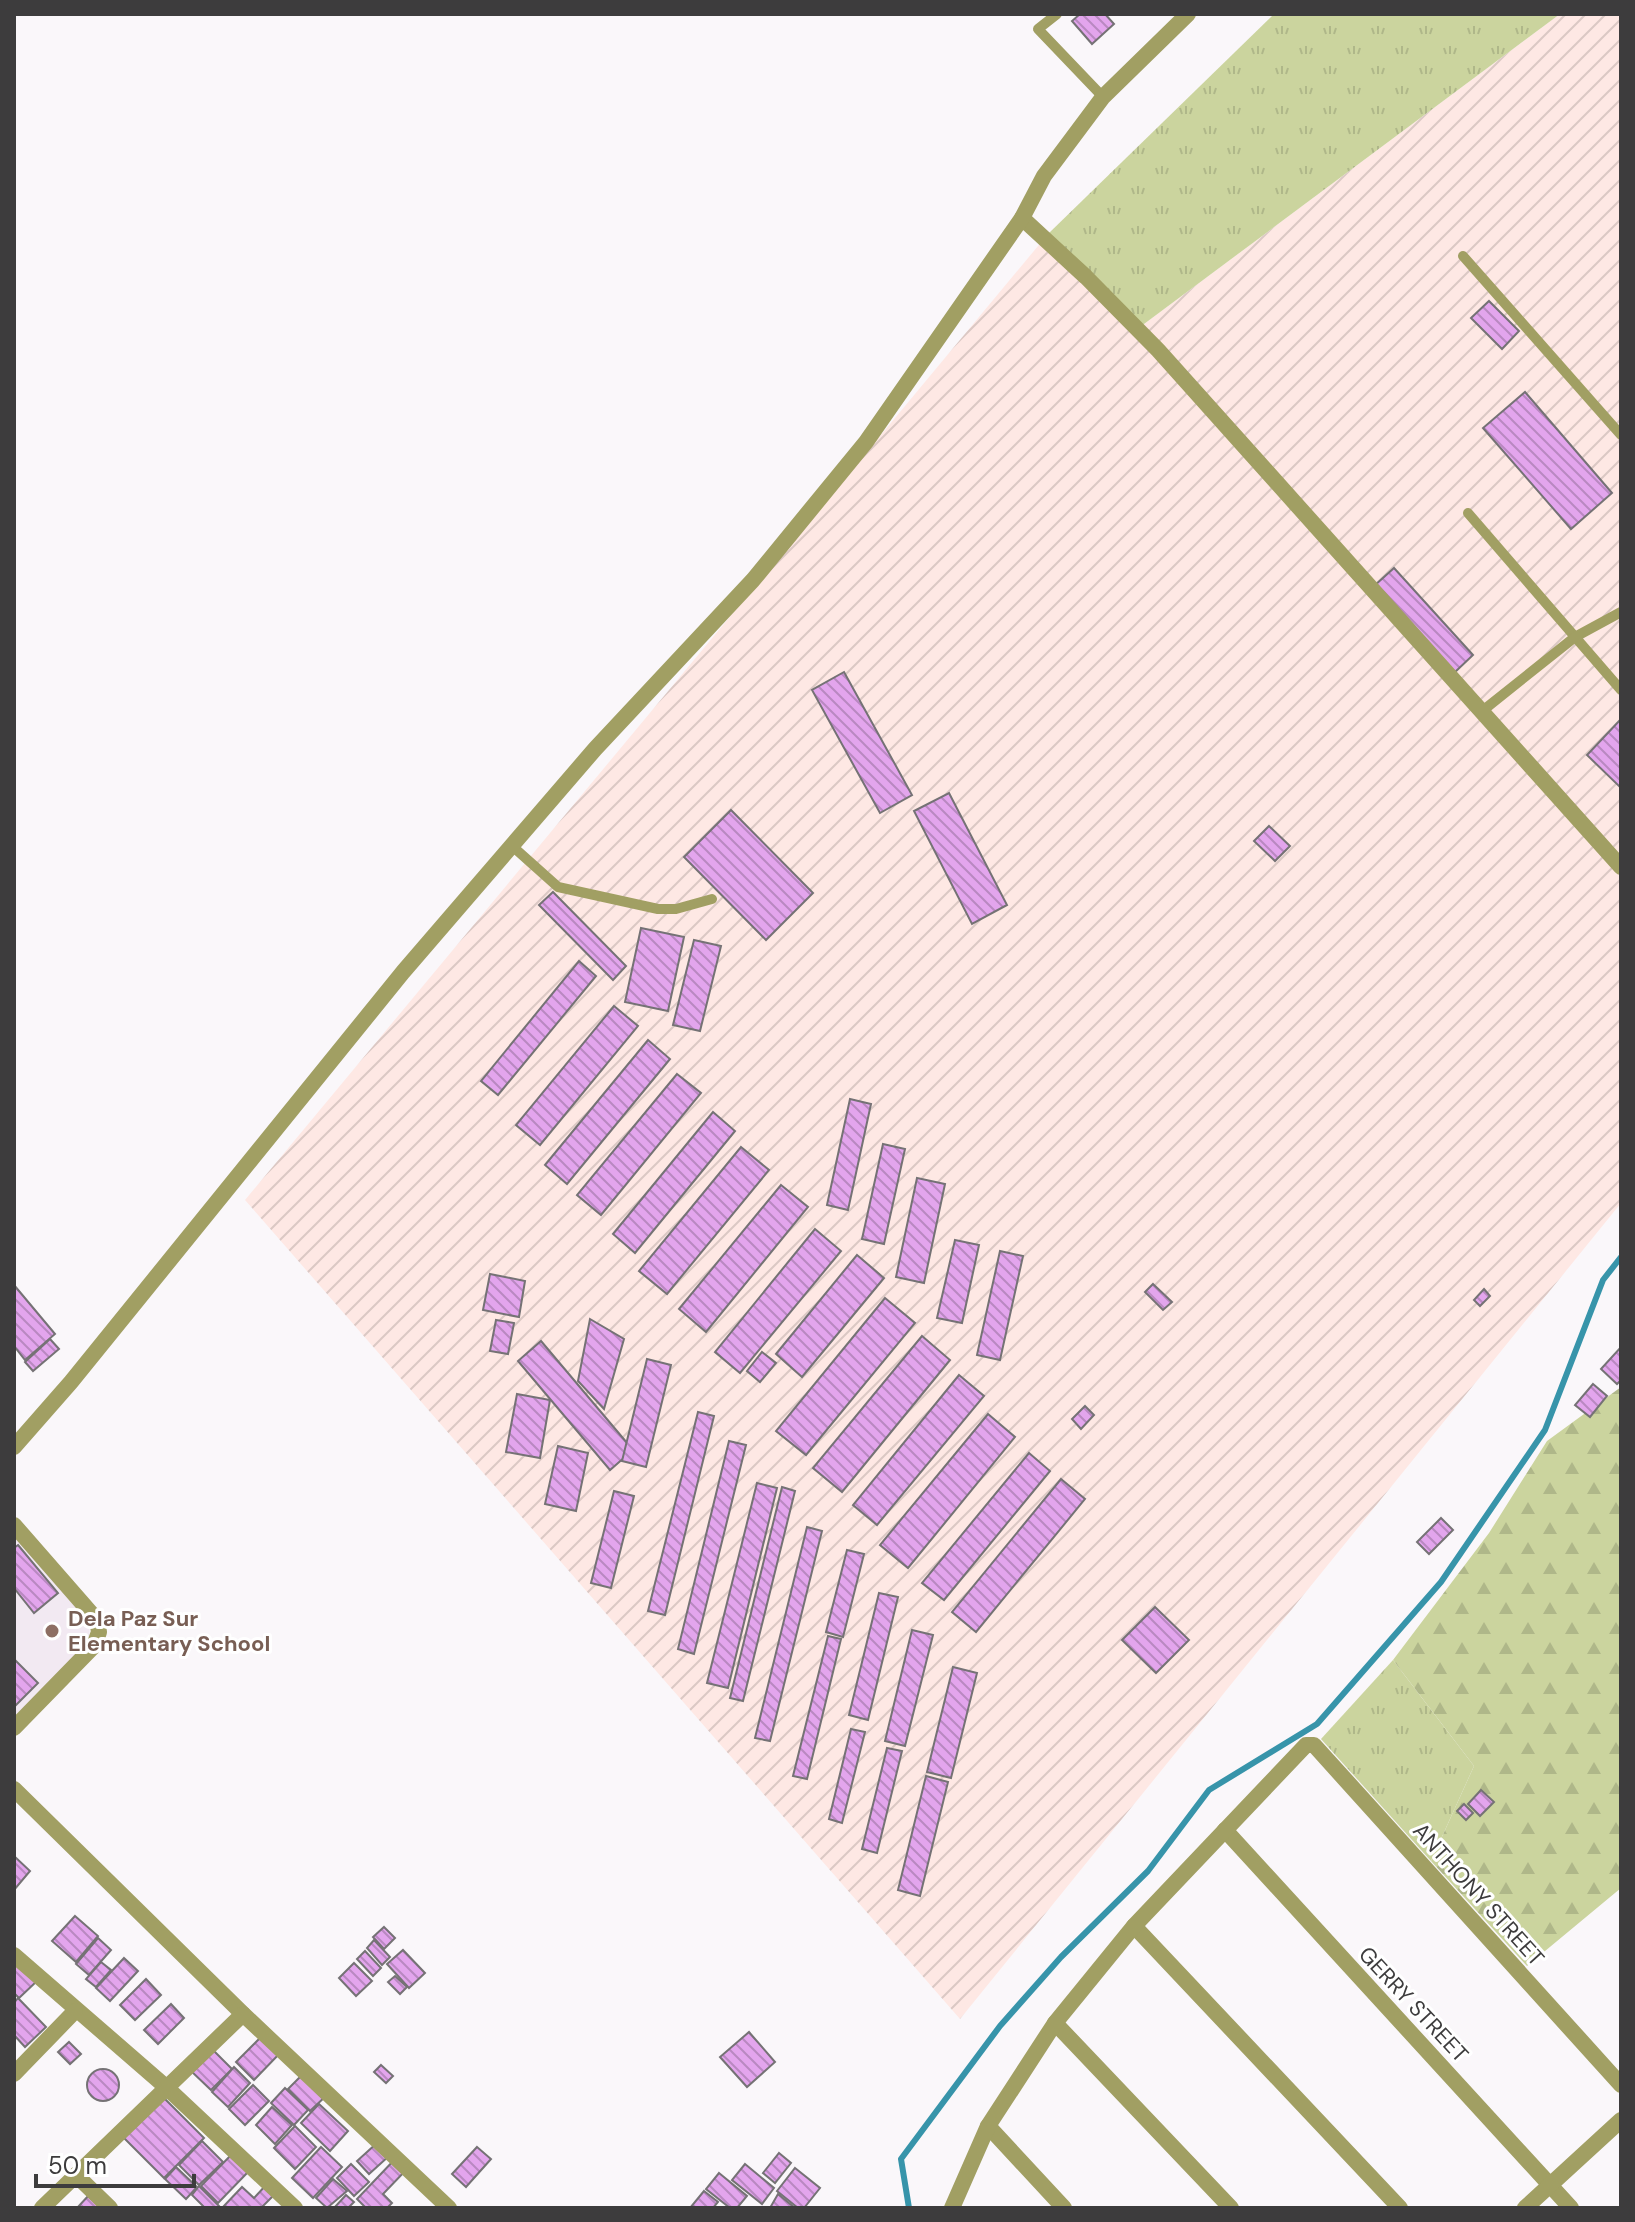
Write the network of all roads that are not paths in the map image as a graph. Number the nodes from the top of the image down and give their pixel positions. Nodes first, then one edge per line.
1 (1057, 14) edge
2 (1188, 14) edge
3 (1103, 97) junction
4 (1022, 218) junction
5 (1463, 256) dead end
6 (1621, 435) edge
7 (1468, 513) dead end
8 (1621, 612) edge
9 (1575, 637) junction
10 (1621, 690) edge
11 (1481, 712) junction
12 (511, 845) junction
13 (1621, 867) edge
14 (712, 899) dead end
15 (14, 1447) edge
16 (14, 1525) edge
17 (14, 1728) edge
18 (14, 1789) edge
19 (1225, 1830) junction
20 (1134, 1926) junction
21 (14, 1955) edge
22 (75, 2011) junction
23 (243, 2014) junction
24 (1055, 2023) junction
25 (14, 2074) edge
26 (1621, 2085) edge
27 (166, 2087) junction
28 (1621, 2120) edge
29 (988, 2126) junction
30 (76, 2175) junction
31 (1550, 2185) junction
32 (42, 2208) edge
33 (110, 2208) edge
34 (295, 2208) edge
35 (449, 2208) edge
36 (952, 2208) edge
37 (1064, 2208) edge
38 (1231, 2208) edge
39 (1400, 2208) edge
40 (1525, 2208) edge
41 (1571, 2208) edge

1 - 3 lane
2 - 3 street
3 - 4 street
4 - 11 street
4 - 12 street
5 - 6 lane
7 - 9 lane
8 - 9 lane
9 - 10 lane
9 - 11 lane
11 - 13 street
12 - 14 lane
12 - 15 street
16 - 17 street
18 - 23 street
19 - 20 street
19 - 26 street, ANTHONY STREET
19 - 31 street, GERRY STREET
20 - 24 street
20 - 39 street
21 - 22 street
22 - 25 street
22 - 27 street
23 - 27 street
23 - 35 street
24 - 29 street
24 - 38 street
27 - 30 street
27 - 34 street
28 - 31 street
29 - 36 street
29 - 37 street
30 - 32 street
30 - 33 street
31 - 40 street
31 - 41 street, GERRY STREET

